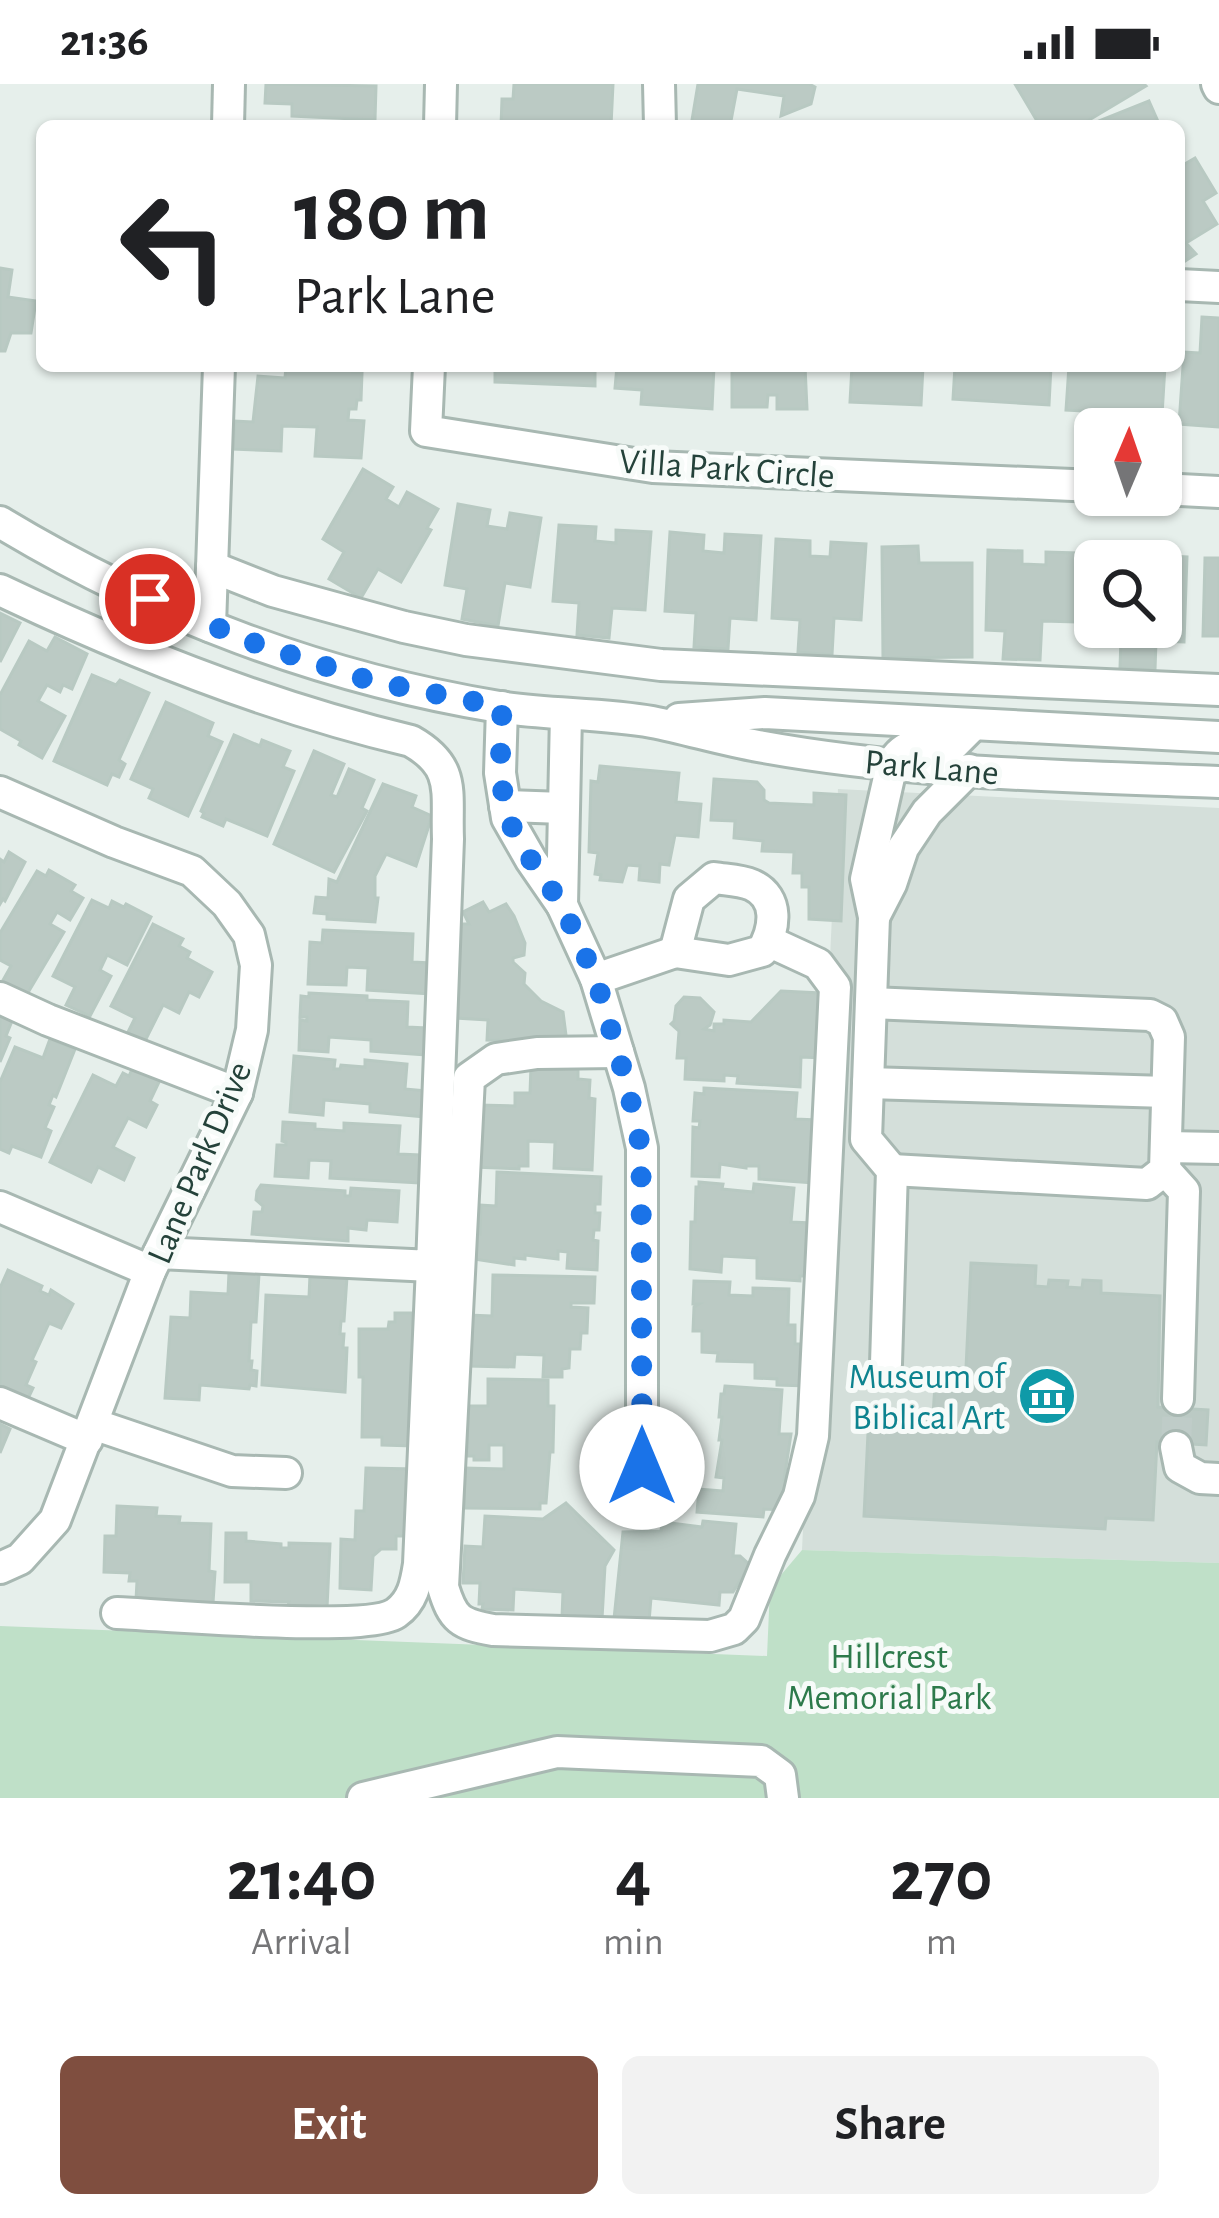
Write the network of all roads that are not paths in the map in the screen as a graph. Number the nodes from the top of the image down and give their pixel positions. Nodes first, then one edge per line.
1 (229, 84) edge
2 (442, 84) edge
3 (659, 84) edge
4 (228, 120) edge
5 (440, 120) edge
6 (659, 120) edge
7 (1185, 285) edge
8 (1219, 287) edge
9 (219, 372) edge
10 (429, 372) edge
11 (1074, 485) edge
12 (1182, 490) edge
13 (1219, 492) edge
14 (0, 522) edge
15 (212, 567) junction
16 (0, 590) edge
17 (210, 626) junction
18 (1219, 690) edge
19 (502, 707) junction
20 (566, 714) junction
21 (649, 722) junction
22 (972, 726) junction
23 (1219, 737) edge
24 (892, 764) junction
25 (969, 770) junction
26 (1219, 782) edge
27 (0, 792) edge
28 (505, 806) junction
29 (563, 808) junction
30 (562, 905) junction
31 (874, 917) junction
32 (768, 941) junction
33 (675, 952) junction
34 (596, 979) junction
35 (0, 998) edge
36 (871, 1003) junction
37 (618, 1052) junction
38 (868, 1083) junction
39 (1167, 1092) junction
40 (237, 1093) junction
41 (1219, 1148) edge
42 (1166, 1159) junction
43 (892, 1170) junction
44 (0, 1207) edge
45 (155, 1262) junction
46 (431, 1265) junction
47 (886, 1364) dead end
48 (1178, 1399) tunnel mouth
49 (0, 1403) edge
50 (90, 1432) junction
51 (1176, 1447) dead end
52 (642, 1467) dead end
53 (286, 1473) dead end
54 (1219, 1479) edge
55 (0, 1568) edge
56 (117, 1613) dead end
57 (363, 1798) edge
58 (783, 1798) edge

1 - 4 street
2 - 5 street
3 - 6 street
7 - 8 street
9 - 15 street
10 - 11 street, Villa Park Circle
12 - 13 street
14 - 17 street, Park Lane
15 - 17 street
15 - 18 street
16 - 46 street
17 - 19 street, Park Lane
19 - 20 street, Park Lane
19 - 28 street
20 - 21 street, Park Lane
20 - 29 street
21 - 22 street, Park Lane
21 - 24 street, Park Lane
22 - 23 street, Park Lane
22 - 24 street
24 - 25 street, Park Lane
24 - 31 street
25 - 26 street, Park Lane
25 - 31 street
27 - 40 street, Lane Park Drive
28 - 29 street
28 - 30 street
29 - 30 street
30 - 34 street
31 - 36 street
32 - 33 street
32 - 33 street
32 - 37 street
33 - 34 street
34 - 37 street
35 - 40 street
36 - 38 street
36 - 39 street
37 - 52 street
38 - 39 street
38 - 43 street
39 - 42 street
40 - 45 street, Lane Park Drive
41 - 42 street
42 - 43 street
42 - 48 street
43 - 47 street
44 - 45 street
45 - 46 street
45 - 50 street, Lane Park Drive
46 - 56 street
49 - 50 street
50 - 53 street
50 - 55 street, Lane Park Drive
51 - 54 street
57 - 58 street

